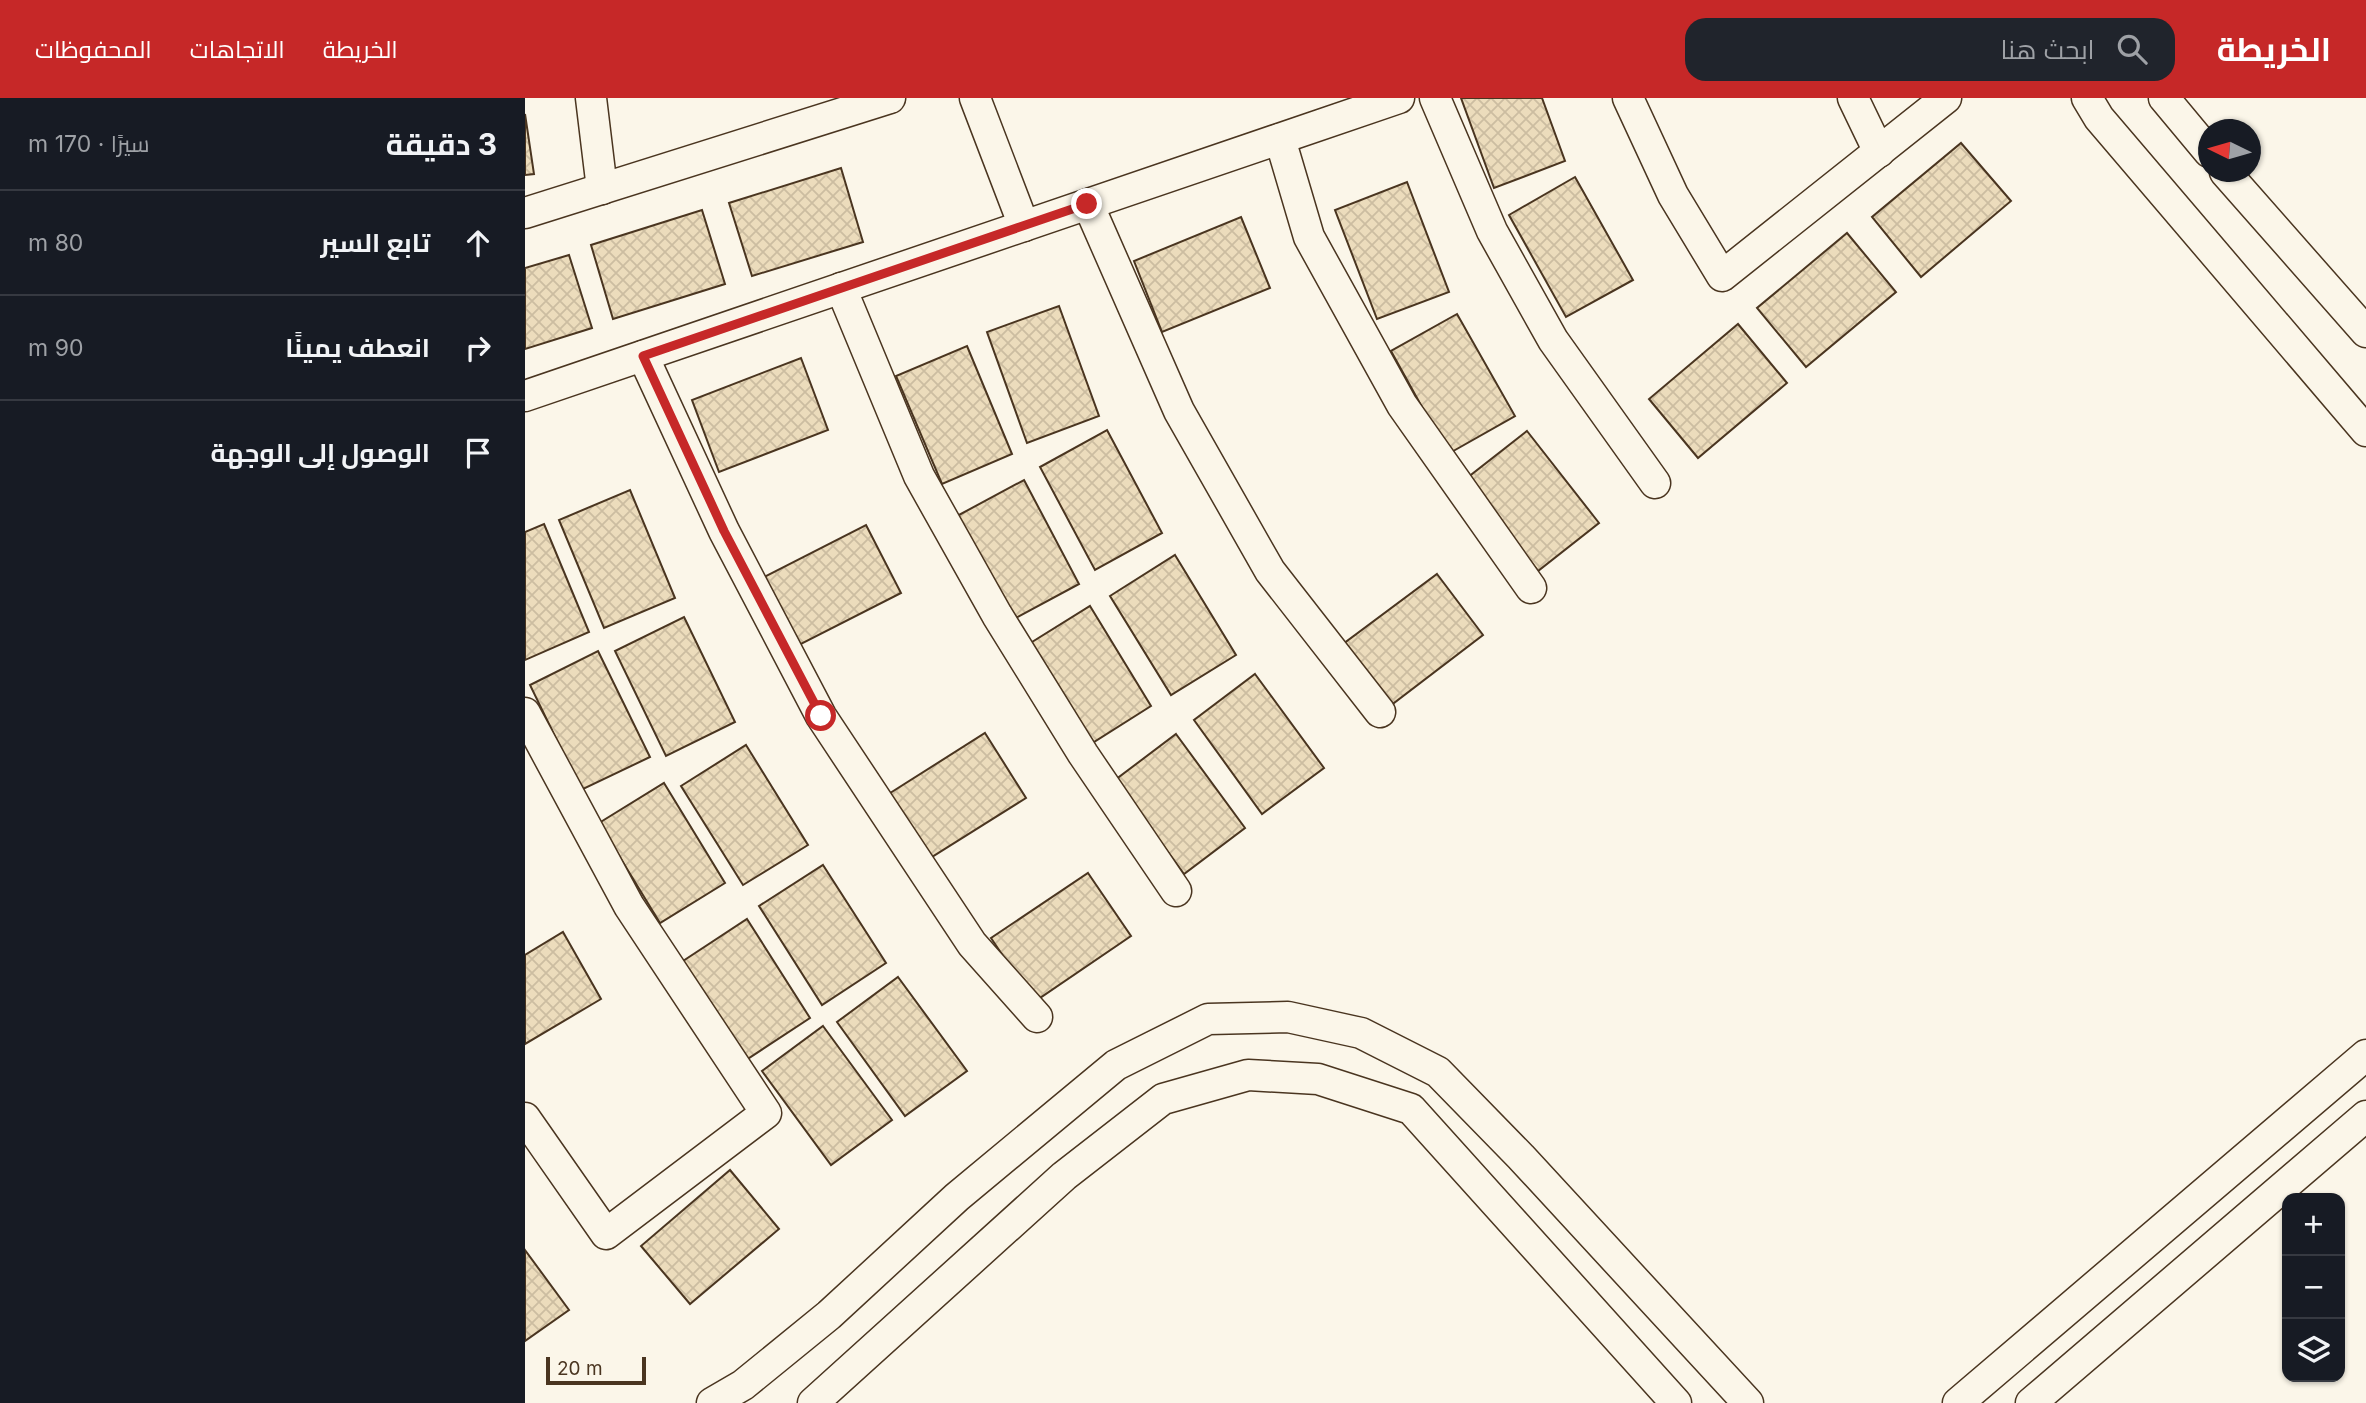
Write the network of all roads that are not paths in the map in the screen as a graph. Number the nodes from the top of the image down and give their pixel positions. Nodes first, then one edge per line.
1 (591, 98) edge
2 (890, 98) edge
3 (975, 98) edge
4 (1399, 98) edge
5 (1434, 98) edge
6 (1628, 98) edge
7 (1853, 98) edge
8 (1947, 98) edge
9 (2087, 98) edge
10 (2164, 98) edge
11 (1280, 139) junction
12 (2198, 139) edge
13 (1879, 152) junction
14 (2234, 182) edge
15 (602, 189) junction
16 (1087, 204) junction
17 (525, 213) edge
18 (1024, 226) junction
19 (841, 288) junction
20 (2366, 332) edge
21 (643, 356) junction
22 (525, 396) edge
23 (2366, 431) edge
24 (1655, 483) dead end
25 (1531, 588) dead end
26 (1380, 712) dead end
27 (525, 713) edge
28 (1176, 891) dead end
29 (1037, 1017) dead end
30 (2366, 1055) edge
31 (2366, 1116) edge
32 (525, 1118) edge
33 (712, 1403) edge
34 (813, 1403) edge
35 (1676, 1403) edge
36 (1748, 1403) edge
37 (1958, 1403) edge
38 (2031, 1403) edge

1 - 15 street
2 - 15 street
3 - 18 street
4 - 11 street
5 - 24 street
6 - 13 street
7 - 13 street
8 - 13 street
9 - 23 street
10 - 12 street
11 - 16 street
11 - 25 street
14 - 20 street
15 - 17 street
16 - 18 street
16 - 26 street
18 - 19 street
19 - 21 street
19 - 28 street
21 - 22 street
21 - 29 street
27 - 32 street
30 - 37 street
31 - 38 street
33 - 36 street
34 - 35 street

